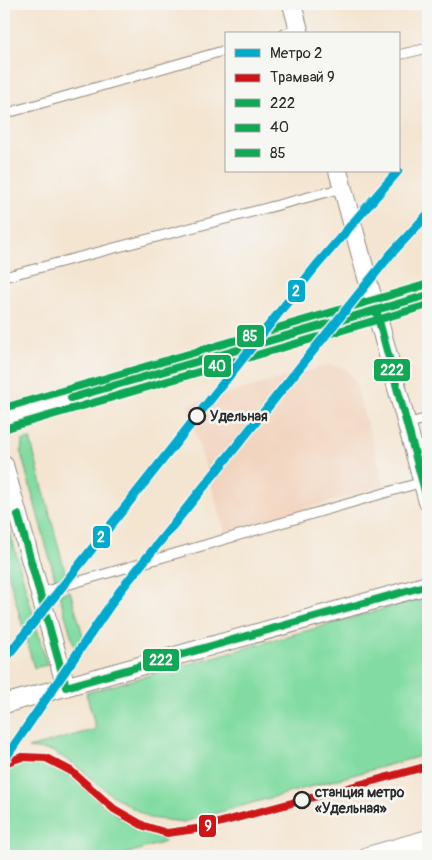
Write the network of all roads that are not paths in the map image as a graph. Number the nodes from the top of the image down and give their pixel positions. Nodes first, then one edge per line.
1 (292, 4) edge
2 (294, 32) edge
3 (428, 48) edge
4 (225, 50) edge
5 (400, 55) edge
6 (4, 114) edge
7 (340, 180) edge
8 (4, 278) edge
9 (428, 295) edge
10 (376, 310) junction
11 (4, 418) edge
12 (428, 418) edge
13 (407, 424) junction
14 (4, 465) edge
15 (426, 481) edge
16 (428, 502) edge
17 (428, 585) edge
18 (40, 593) junction
19 (66, 687) junction
20 (4, 704) edge
21 (428, 839) edge
22 (402, 852) edge
23 (368, 856) edge

1 - 2 street
3 - 5 lane
4 - 6 lane
7 - 8 lane
7 - 10 street
9 - 10 street
10 - 11 street
10 - 13 street
12 - 13 lane
13 - 15 street
14 - 18 street
15 - 16 street
15 - 18 lane
17 - 19 street
18 - 19 street
19 - 20 street
21 - 22 street
22 - 23 street

